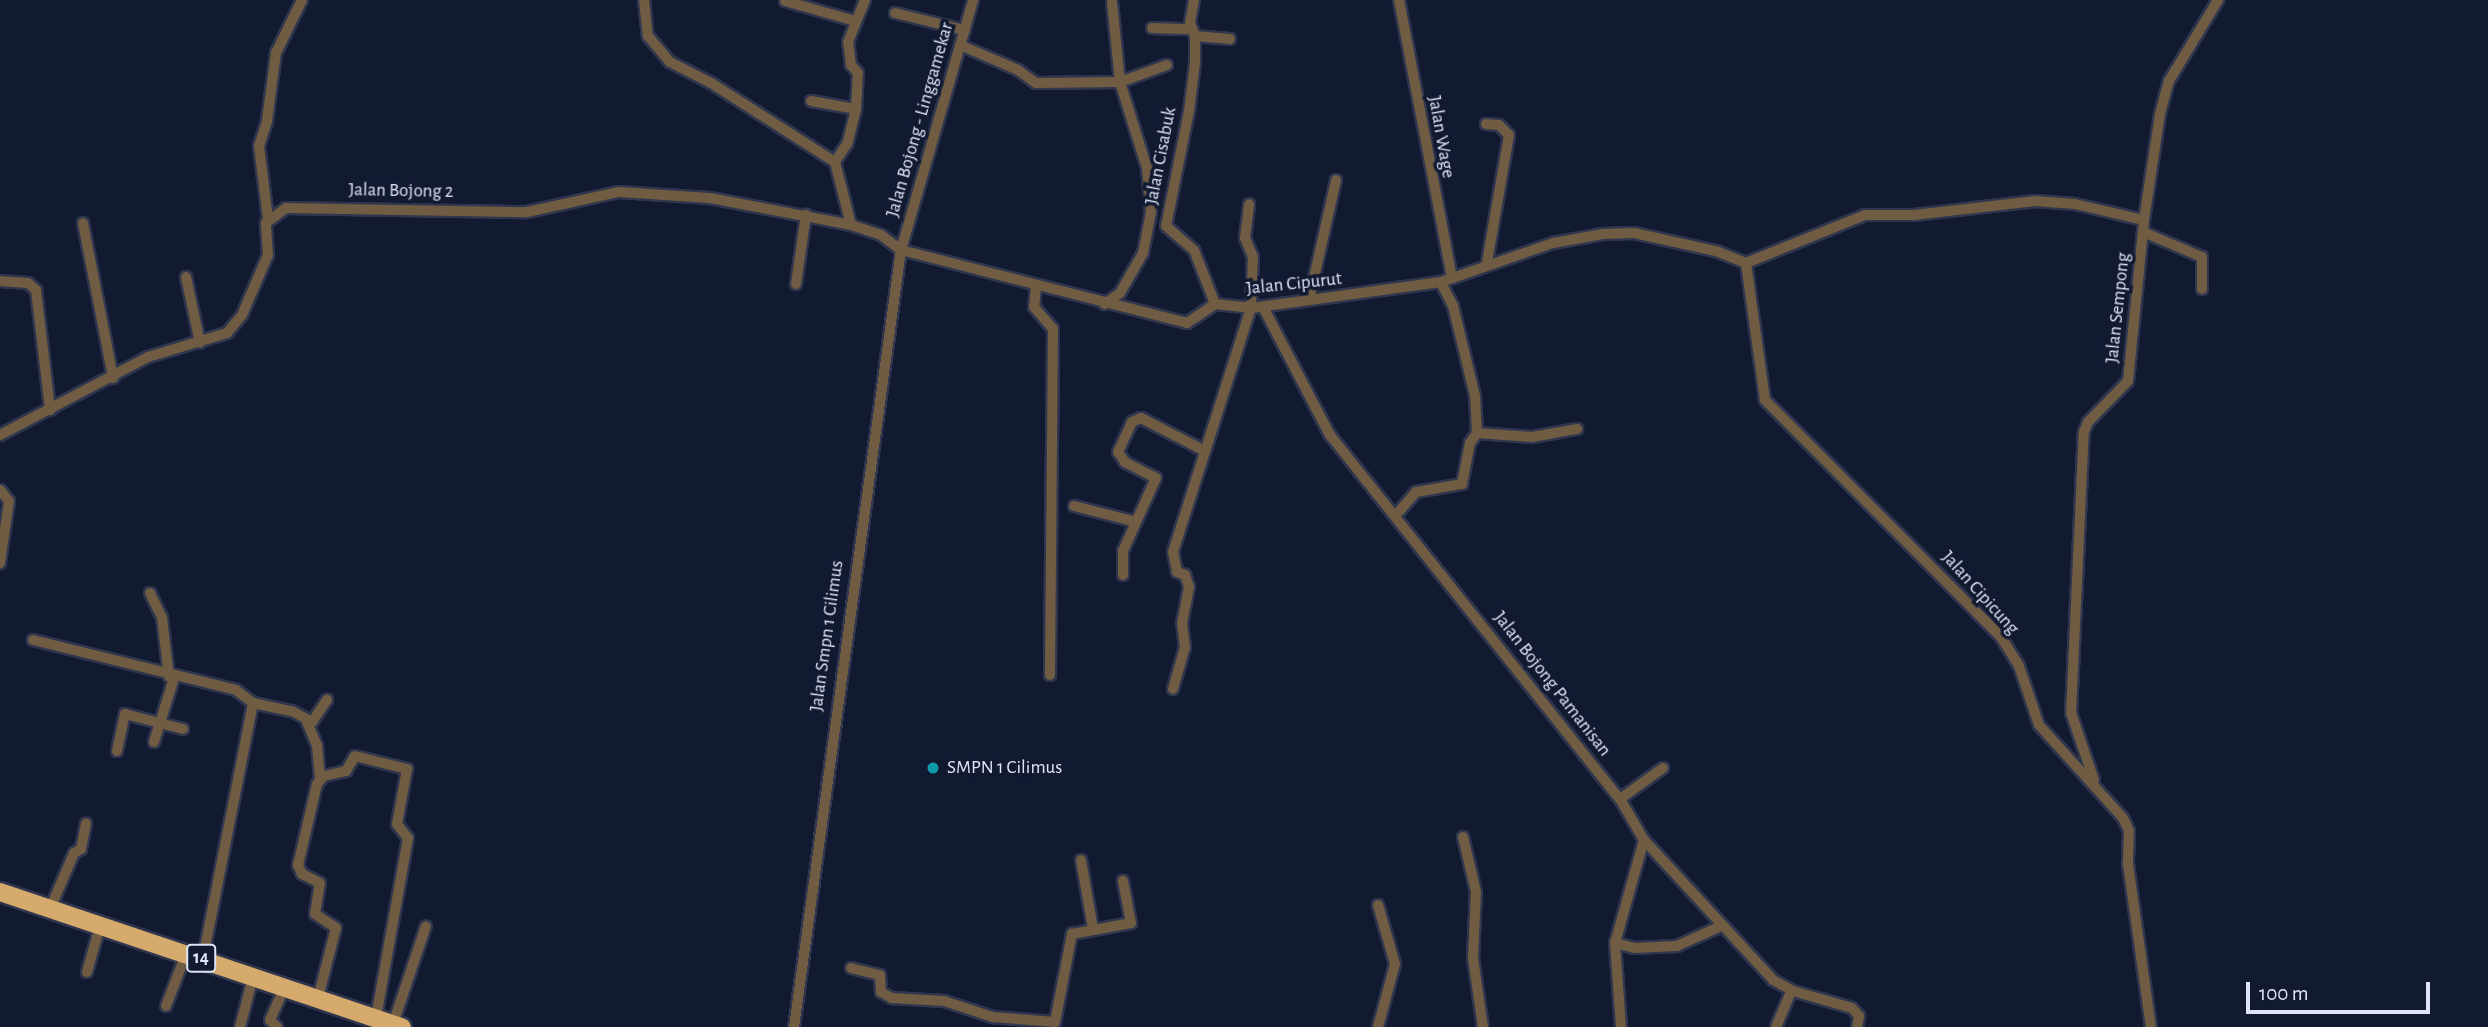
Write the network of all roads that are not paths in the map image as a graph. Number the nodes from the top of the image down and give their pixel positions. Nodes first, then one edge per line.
1 (302, 0) edge
2 (644, 0) edge
3 (865, 0) edge
4 (973, 0) edge
5 (1194, 0) edge
6 (1399, 0) edge
7 (2218, 0) edge
8 (785, 1) edge
9 (1112, 2) edge
10 (895, 13) dead end
11 (855, 21) junction
12 (1152, 28) dead end
13 (965, 30) junction
14 (1193, 33) junction
15 (1230, 39) dead end
16 (960, 46) junction
17 (1167, 65) dead end
18 (1120, 82) junction
19 (811, 101) dead end
20 (856, 109) junction
21 (1486, 124) dead end
22 (835, 162) junction
23 (1336, 180) dead end
24 (1249, 204) dead end
25 (806, 215) junction
26 (268, 219) junction
27 (83, 223) dead end
28 (851, 225) junction
29 (2143, 226) junction
30 (901, 250) junction
31 (1487, 263) junction
32 (1746, 263) junction
33 (186, 277) dead end
34 (1446, 280) junction
35 (0, 281) edge
36 (796, 284) dead end
37 (1036, 286) junction
38 (2203, 289) dead end
39 (1309, 300) junction
40 (1105, 304) junction
41 (1215, 304) junction
42 (1263, 307) junction
43 (1251, 308) junction
44 (200, 343) junction
45 (113, 378) junction
46 (50, 410) junction
47 (1577, 429) dead end
48 (1477, 433) junction
49 (0, 435) edge
50 (1205, 451) junction
51 (0, 490) edge
52 (1074, 506) dead end
53 (1396, 515) junction
54 (1133, 521) junction
55 (0, 563) edge
56 (1123, 575) dead end
57 (150, 593) dead end
58 (33, 640) dead end
59 (1050, 675) dead end
60 (171, 678) junction
61 (1173, 689) dead end
62 (327, 700) dead end
63 (253, 703) junction
64 (159, 722) junction
65 (307, 722) junction
66 (183, 729) dead end
67 (154, 742) dead end
68 (117, 751) dead end
69 (1663, 768) dead end
70 (320, 779) junction
71 (2094, 780) junction
72 (1620, 799) junction
73 (86, 823) dead end
74 (1463, 837) dead end
75 (1644, 840) junction
76 (1081, 860) dead end
77 (1123, 881) dead end
78 (0, 891) edge
79 (1378, 905) dead end
80 (50, 909) junction
81 (100, 926) junction
82 (426, 926) dead end
83 (1721, 926) junction
84 (1093, 929) junction
85 (1615, 943) junction
86 (195, 956) junction
87 (851, 968) dead end
88 (87, 972) dead end
89 (253, 977) junction
90 (285, 987) junction
91 (1791, 991) junction
92 (318, 998) junction
93 (166, 1006) dead end
94 (390, 1023) edge
95 (1055, 1025) edge
96 (240, 1027) edge
97 (277, 1027) edge
98 (794, 1027) edge
99 (1378, 1027) edge
100 (1483, 1027) edge
101 (1621, 1027) edge
102 (1776, 1027) edge
103 (1857, 1027) edge
104 (2151, 1027) edge

1 - 26 street
2 - 22 street
3 - 11 street
4 - 13 street, Jalan Bojong - Linggamekar
5 - 14 street, Jalan Cisabuk
6 - 34 street, Jalan Wage
7 - 29 street, Jalan Sempong
8 - 11 street
9 - 18 street
10 - 13 street
11 - 20 street
12 - 14 street
13 - 16 street, Jalan Bojong - Linggamekar
14 - 15 street
14 - 41 street, Jalan Cisabuk
16 - 18 street
16 - 30 street, Jalan Bojong - Linggamekar
17 - 18 street
18 - 40 street
19 - 20 street
20 - 22 street
21 - 31 street
22 - 28 street
23 - 39 street
24 - 43 street
25 - 26 street, Jalan Bojong 2
25 - 28 street, Jalan Bojong 2
25 - 36 street
26 - 44 street
27 - 45 street
28 - 30 street, Jalan Bojong 2
29 - 32 street
29 - 38 street
29 - 71 street, Jalan Sempong
30 - 37 street
30 - 98 street, Jalan Smpn 1 Cilimus
31 - 32 street, Jalan Cipurut
31 - 34 street, Jalan Cipurut
32 - 71 street, Jalan Cipicung
33 - 44 street
34 - 39 street, Jalan Cipurut
34 - 48 street, Jalan Wage
35 - 46 street
37 - 40 street
37 - 59 street
39 - 42 street, Jalan Cipurut
40 - 41 street
41 - 43 street, Jalan Cipurut
42 - 43 street, Jalan Cipurut
42 - 53 street, Jalan Bojong Pamanisan
43 - 50 street
44 - 45 street
45 - 46 street
46 - 49 street
47 - 48 street
48 - 53 street
50 - 54 street
50 - 61 street
51 - 55 street
52 - 54 street
53 - 72 street, Jalan Bojong Pamanisan
54 - 56 street
57 - 60 street
58 - 60 street
60 - 63 street
60 - 64 street
62 - 65 street
63 - 65 street
63 - 86 street
64 - 66 street
64 - 67 street
64 - 68 street
65 - 70 street
69 - 72 street
70 - 92 street
70 - 94 street
71 - 104 street, Jalan Cipicung
72 - 75 street, Jalan Bojong Pamanisan
73 - 80 street
74 - 100 street
75 - 83 street, Jalan Bojong Pamanisan
75 - 85 street
76 - 84 street
77 - 84 street
78 - 80 highway, 14
79 - 99 street
80 - 81 highway, 14
81 - 86 highway, 14
81 - 88 street
82 - 94 street
83 - 85 street
83 - 91 street, Jalan Bojong Pamanisan
84 - 95 street
85 - 101 street
86 - 89 highway, 14
86 - 93 street
87 - 95 street
89 - 90 highway, 14
89 - 96 street
90 - 92 highway, 14
90 - 97 street
91 - 102 street
91 - 103 street, Jalan Bojong Pamanisan
92 - 94 highway, 14

